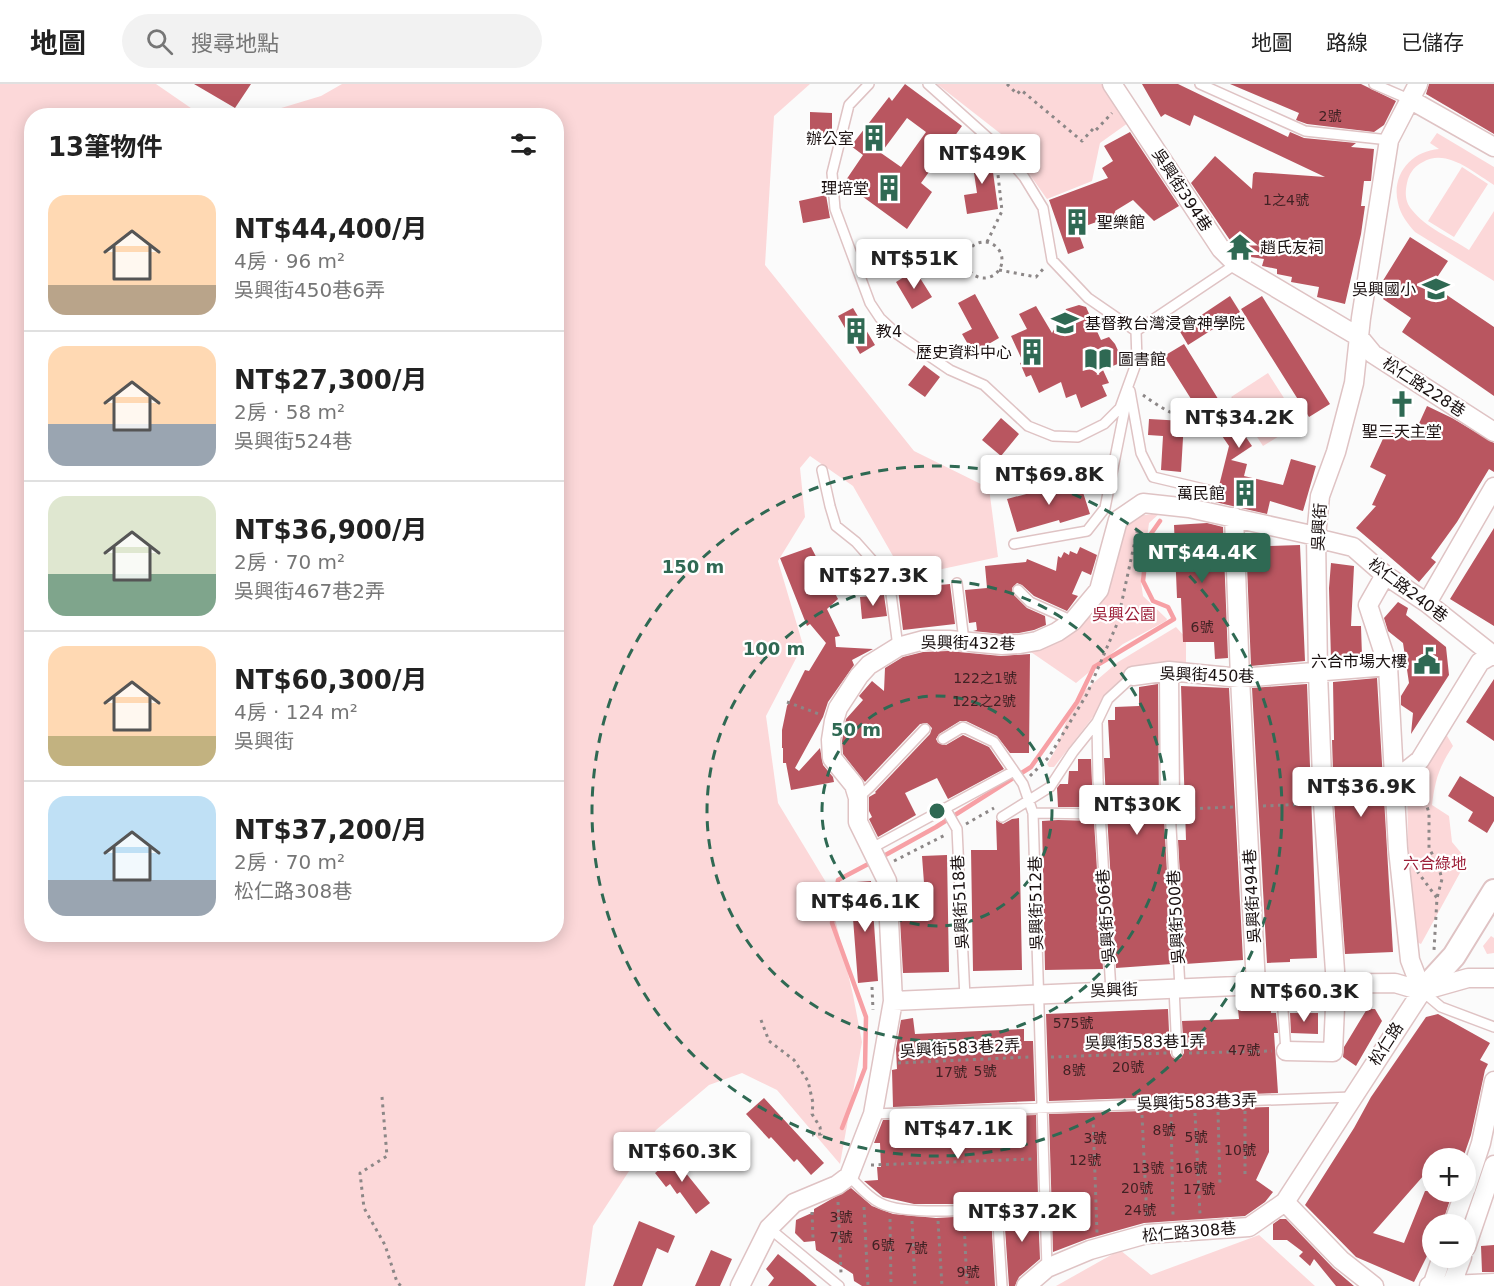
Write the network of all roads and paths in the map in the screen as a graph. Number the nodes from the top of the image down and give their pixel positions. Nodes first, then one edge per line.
1 (869, 84) edge
2 (928, 84) edge
3 (1008, 84) edge
4 (1112, 84) edge
5 (1200, 84) edge
6 (1374, 84) edge
7 (1414, 92) edge
8 (1106, 119) dead end
9 (1389, 140) junction
10 (995, 144) junction
11 (1494, 147) edge
12 (987, 242) junction
13 (1052, 260) junction
14 (1236, 264) junction
15 (999, 270) junction
16 (1136, 331) junction
17 (1359, 337) junction
18 (1129, 386) junction
19 (1233, 399) dead end
20 (1494, 432) edge
21 (822, 470) dead end
22 (1494, 487) edge
23 (1212, 491) dead end
24 (1143, 503) junction
25 (1234, 518) junction
26 (1316, 536) junction
27 (1014, 544) dead end
28 (1385, 574) junction
29 (957, 583) dead end
30 (1018, 590) dead end
31 (1427, 603) junction
32 (1073, 621) junction
33 (964, 641) junction
34 (898, 647) junction
35 (1493, 655) edge
36 (1388, 666) junction
37 (1169, 671) junction
38 (1318, 673) junction
39 (1133, 676) joint
40 (1240, 678) junction
41 (787, 702) dead end
42 (834, 722) junction
43 (1097, 722) junction
44 (925, 729) dead end
45 (943, 739) dead end
46 (1420, 760) junction
47 (1014, 771) junction
48 (1395, 780) junction
49 (1023, 784) junction
50 (858, 798) junction
51 (1029, 800) junction
52 (1396, 800) junction
53 (1323, 803) junction
54 (998, 805) dead end
55 (1247, 806) junction
56 (945, 808) junction
57 (1170, 809) junction
58 (1033, 813) junction
59 (1100, 814) junction
60 (1002, 817) dead end
61 (957, 829) junction
62 (872, 848) junction
63 (1398, 849) junction
64 (882, 867) junction
65 (1494, 891) edge
66 (1437, 898) junction
67 (1434, 956) dead end
68 (1494, 978) edge
69 (1281, 984) junction
70 (1256, 985) junction
71 (1336, 985) junction
72 (1177, 988) junction
73 (1111, 991) junction
74 (1422, 991) junction
75 (1038, 994) junction
76 (965, 998) junction
77 (892, 1001) junction
78 (761, 1020) dead end
79 (1494, 1028) edge
80 (1286, 1051) junction
81 (1176, 1053) junction
82 (1040, 1057) junction
83 (881, 1064) junction
84 (1494, 1081) edge
85 (382, 1097) dead end
86 (1352, 1097) junction
87 (1244, 1100) junction
88 (1218, 1101) junction
89 (1195, 1102) junction
90 (1171, 1103) junction
91 (1142, 1104) junction
92 (1093, 1106) junction
93 (1042, 1108) junction
94 (873, 1114) junction
95 (812, 1135) dead end
96 (1476, 1158) edge
97 (1043, 1159) junction
98 (1494, 1165) edge
99 (847, 1175) junction
100 (1245, 1178) dead end
101 (1220, 1187) dead end
102 (1490, 1187) edge
103 (863, 1190) junction
104 (811, 1196) junction
105 (1285, 1202) junction
106 (1045, 1203) junction
107 (890, 1206) junction
108 (997, 1208) junction
109 (912, 1210) junction
110 (937, 1210) junction
111 (963, 1210) junction
112 (1476, 1222) edge
113 (769, 1228) junction
114 (1201, 1230) junction
115 (1174, 1233) junction
116 (1147, 1234) junction
117 (813, 1238) dead end
118 (1097, 1248) junction
119 (1047, 1268) junction
120 (1438, 1268) edge
121 (1458, 1268) edge
122 (841, 1275) dead end
123 (1494, 1283) edge
124 (1451, 1285) edge
125 (401, 1286) edge
126 (740, 1286) edge
127 (839, 1286) edge
128 (868, 1286) edge
129 (891, 1286) edge
130 (915, 1286) edge
131 (942, 1286) edge
132 (967, 1286) edge
133 (1002, 1286) edge
134 (1026, 1286) edge
135 (1374, 1286) edge
136 (1431, 1286) edge

1 - 18 lane
2 - 10 lane
3 - 8 path
4 - 14 street, 吳興街394巷
5 - 9 lane
6 - 7 lane
7 - 9 street, 吳興街
7 - 11 street
9 - 17 street, 吳興街
10 - 12 path
10 - 13 lane
12 - 15 path
12 - 15 path
13 - 15 path
13 - 16 lane
14 - 16 lane
14 - 17 street, 吳興街394巷
16 - 18 lane
17 - 20 street, 松仁路228巷
17 - 26 street, 吳興街
18 - 19 path
18 - 23 lane
18 - 27 lane
21 - 34 lane
22 - 31 street
24 - 25 street
24 - 32 street, 吳興街432巷
24 - 49 path
25 - 26 street
25 - 40 street, 吳興街494巷
26 - 28 street, 松仁路240巷
26 - 38 street, 吳興街
28 - 31 street, 松仁路240巷
28 - 36 street
29 - 33 lane
30 - 32 lane
31 - 35 street, 松仁路240巷
32 - 33 street, 吳興街432巷
33 - 34 street, 吳興街432巷
34 - 42 street, 吳興街432巷
35 - 46 street
36 - 38 street, 吳興街450巷
36 - 48 street
37 - 39 street, 吳興街450巷
37 - 40 street, 吳興街450巷
37 - 57 street
38 - 40 street, 吳興街450巷
38 - 53 street, 吳興街
39 - 43 lane
40 - 55 street, 吳興街494巷
41 - 42 path
42 - 50 street
43 - 51 lane
43 - 59 lane, 吳興街506巷
44 - 50 lane
45 - 47 lane, 吳興街512巷
46 - 48 street
46 - 66 path
47 - 49 lane, 吳興街512巷
47 - 56 lane
48 - 52 street
49 - 51 lane, 吳興街512巷
50 - 62 street
51 - 58 lane, 吳興街512巷
51 - 60 lane
52 - 53 path
52 - 63 street
53 - 55 path
53 - 71 street, 吳興街
54 - 61 path
55 - 57 path
55 - 70 street, 吳興街494巷
56 - 61 lane, 吳興街518巷
56 - 62 lane
57 - 59 path
57 - 72 lane, 吳興街500巷
58 - 59 lane
58 - 75 lane, 吳興街512巷
59 - 73 lane, 吳興街506巷
61 - 64 path
61 - 76 lane, 吳興街518巷
62 - 64 street
63 - 66 path
63 - 74 street
64 - 77 street
65 - 74 street, 松仁路
66 - 67 path
68 - 74 street
69 - 70 street, 吳興街
69 - 71 street, 吳興街
69 - 80 lane
70 - 72 street, 吳興街
71 - 74 street, 吳興街
71 - 80 street
72 - 73 street, 吳興街
72 - 81 lane, 吳興街500巷
73 - 75 street, 吳興街
74 - 79 lane
74 - 86 street, 松仁路
75 - 76 street, 吳興街
75 - 82 lane, 吳興街512巷
76 - 77 street, 吳興街
77 - 83 street
78 - 95 path
80 - 81 path, 吳興街583巷1弄
81 - 82 path, 吳興街583巷1弄
82 - 83 path, 吳興街583巷2弄
82 - 93 lane, 吳興街512巷
83 - 94 street
84 - 96 street
85 - 125 path
86 - 87 lane, 吳興街583巷3弄
86 - 105 street, 松仁路
87 - 88 lane, 吳興街583巷3弄
87 - 100 path
88 - 89 lane, 吳興街583巷3弄
88 - 101 path
89 - 90 lane, 吳興街583巷3弄
89 - 114 path
90 - 91 lane, 吳興街583巷3弄
90 - 115 path
91 - 92 lane, 吳興街583巷3弄
91 - 116 path
92 - 93 lane, 吳興街583巷3弄
92 - 118 path
93 - 94 lane, 吳興街583巷3弄
93 - 97 lane, 吳興街512巷
94 - 99 street
97 - 99 path
97 - 106 lane, 吳興街512巷
98 - 102 street
99 - 103 lane
99 - 104 street
99 - 122 path
102 - 112 street
103 - 107 lane
103 - 128 path
104 - 113 street
104 - 117 path
105 - 114 street, 松仁路308巷
105 - 135 street
106 - 108 lane
106 - 119 lane, 吳興街512巷
107 - 109 lane
107 - 129 path
108 - 111 lane
108 - 133 lane
109 - 110 lane
109 - 130 path
110 - 111 lane
110 - 131 path
111 - 132 path
113 - 126 street
113 - 127 lane
114 - 115 street, 松仁路308巷
115 - 116 street, 松仁路308巷
116 - 118 street, 松仁路308巷
118 - 119 street, 松仁路308巷
119 - 134 street, 松仁路308巷
120 - 136 street
121 - 124 street
123 - 124 street
124 - 136 street

